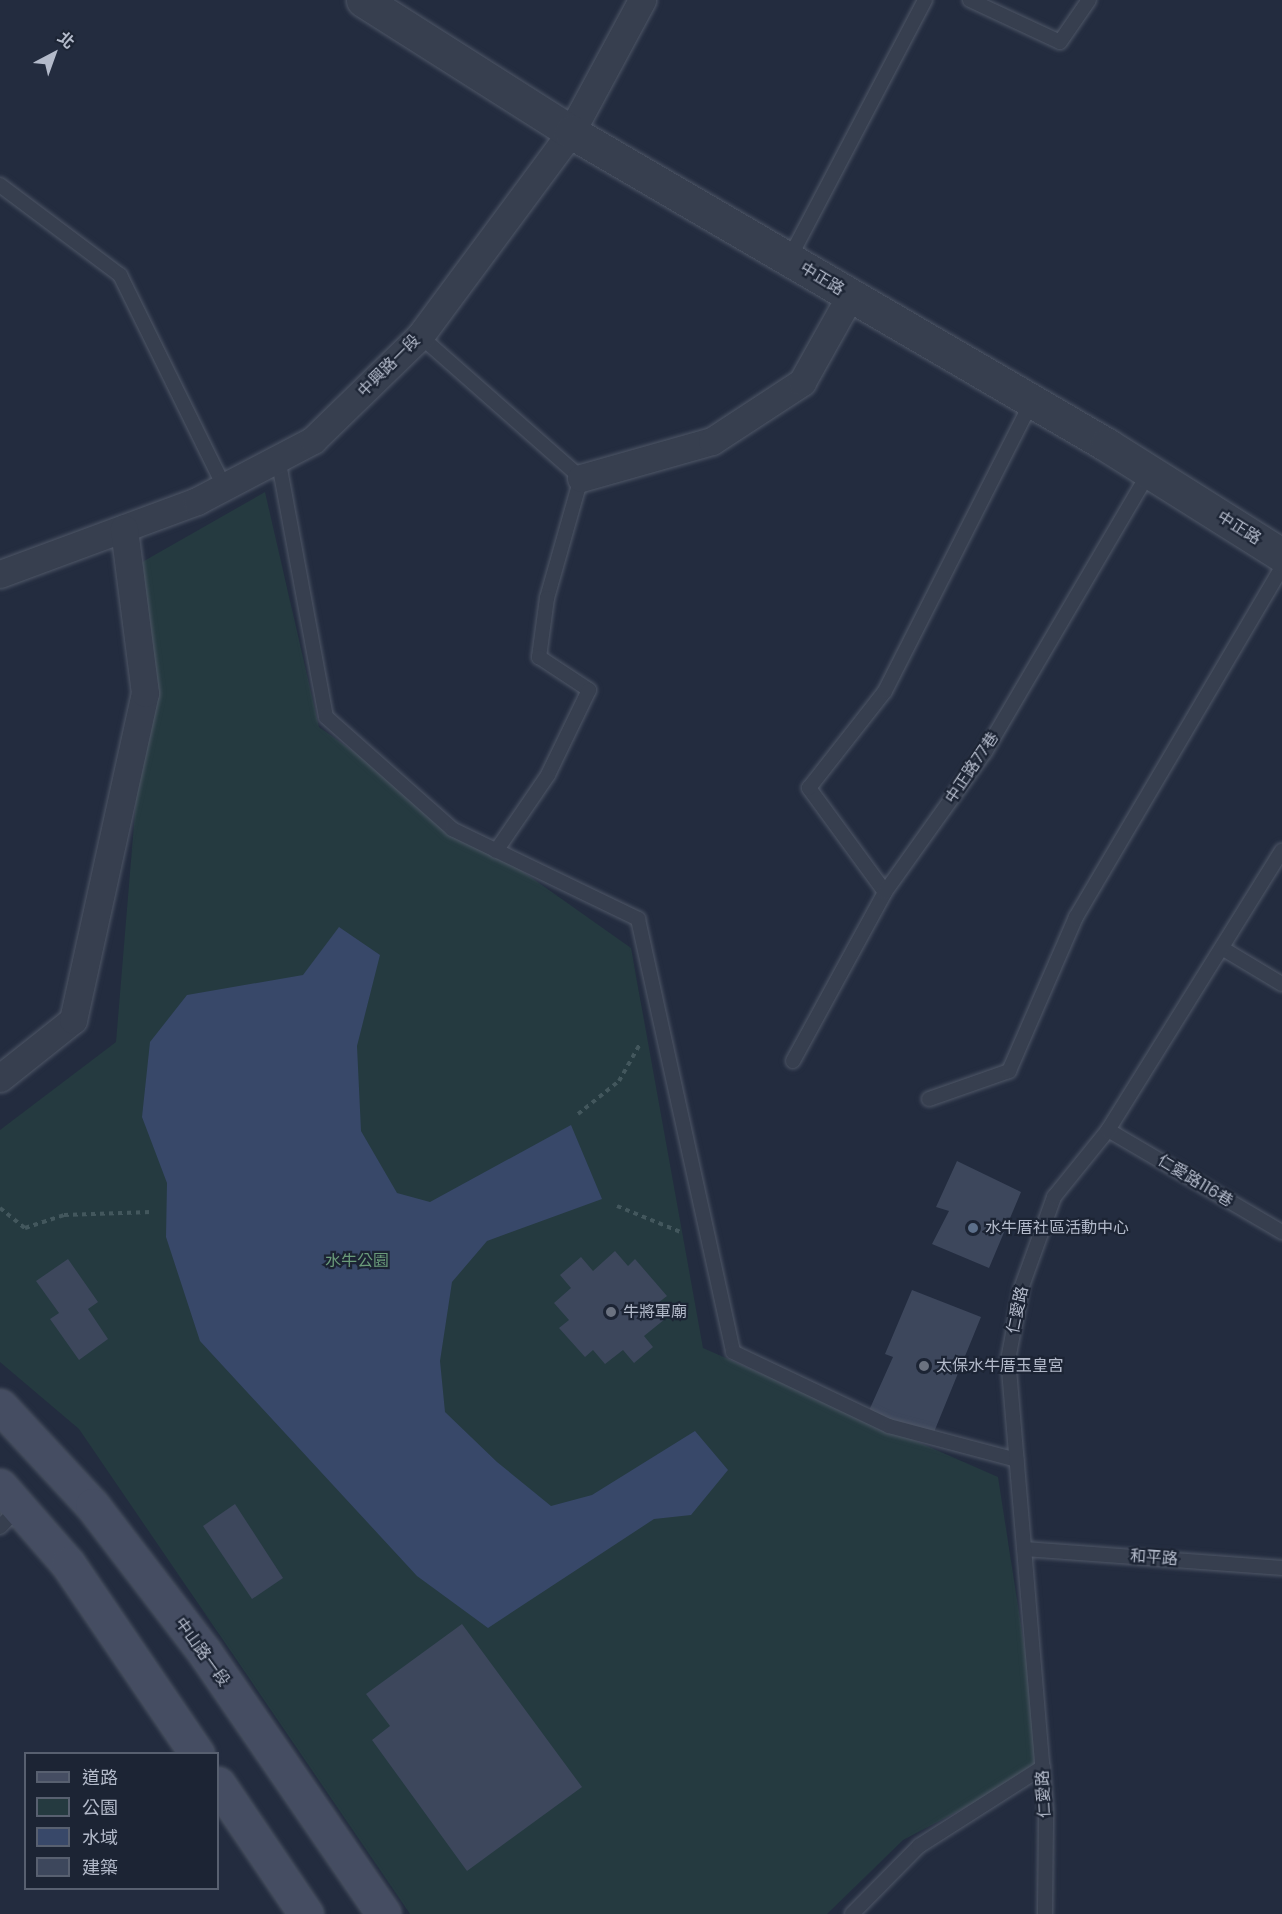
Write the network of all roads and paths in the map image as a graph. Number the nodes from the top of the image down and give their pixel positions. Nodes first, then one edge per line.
1 (642, 0) edge
2 (925, 0) edge
3 (970, 0) edge
4 (1089, 0) edge
5 (373, 3) edge
6 (571, 132) junction
7 (0, 185) edge
8 (789, 259) junction
9 (850, 296) junction
10 (420, 336) junction
11 (1032, 401) junction
12 (278, 459) junction
13 (1149, 472) junction
14 (581, 478) junction
15 (224, 486) junction
16 (124, 528) junction
17 (1282, 555) edge
18 (1282, 567) edge
19 (0, 574) edge
20 (496, 851) junction
21 (1282, 851) edge
22 (885, 892) junction
23 (1222, 948) junction
24 (1282, 984) edge
25 (658, 1014) junction
26 (793, 1061) dead end
27 (0, 1077) edge
28 (929, 1099) dead end
29 (578, 1114) dead end
30 (1108, 1130) junction
31 (617, 1206) dead end
32 (0, 1208) edge
33 (152, 1212) dead end
34 (1282, 1232) edge
35 (709, 1244) junction
36 (0, 1406) edge
37 (1017, 1460) junction
38 (6, 1506) edge
39 (1025, 1549) junction
40 (1282, 1568) edge
41 (196, 1752) edge
42 (1043, 1767) junction
43 (219, 1785) edge
44 (306, 1914) edge
45 (384, 1914) edge
46 (852, 1914) edge
47 (1045, 1914) edge

1 - 6 street, 中興路一段
2 - 8 lane
3 - 4 lane
5 - 6 street, 中正路
6 - 8 street, 中正路
6 - 10 street, 中興路一段
7 - 15 lane
8 - 9 street, 中正路
9 - 11 street, 中正路
9 - 14 street
10 - 12 street, 中興路一段
10 - 14 lane
11 - 13 street, 中正路
11 - 22 lane
12 - 15 street, 中興路一段
12 - 20 lane
13 - 17 street, 中正路
13 - 22 lane, 中正路77巷
14 - 20 lane
15 - 16 street, 中興路一段
16 - 19 street, 中興路一段
16 - 27 street
18 - 28 lane
20 - 25 lane
21 - 23 lane, 仁愛路
22 - 26 lane, 中正路77巷
23 - 24 lane
23 - 30 lane, 仁愛路
25 - 29 path
25 - 35 lane
30 - 34 lane, 仁愛路116巷
30 - 37 lane, 仁愛路
31 - 35 path
32 - 33 path
35 - 37 lane
36 - 45 main road, 中山路一段
37 - 39 lane, 仁愛路
38 - 41 main road
39 - 40 lane, 和平路
39 - 42 lane, 仁愛路
42 - 46 lane
42 - 47 lane, 仁愛路
43 - 44 main road

